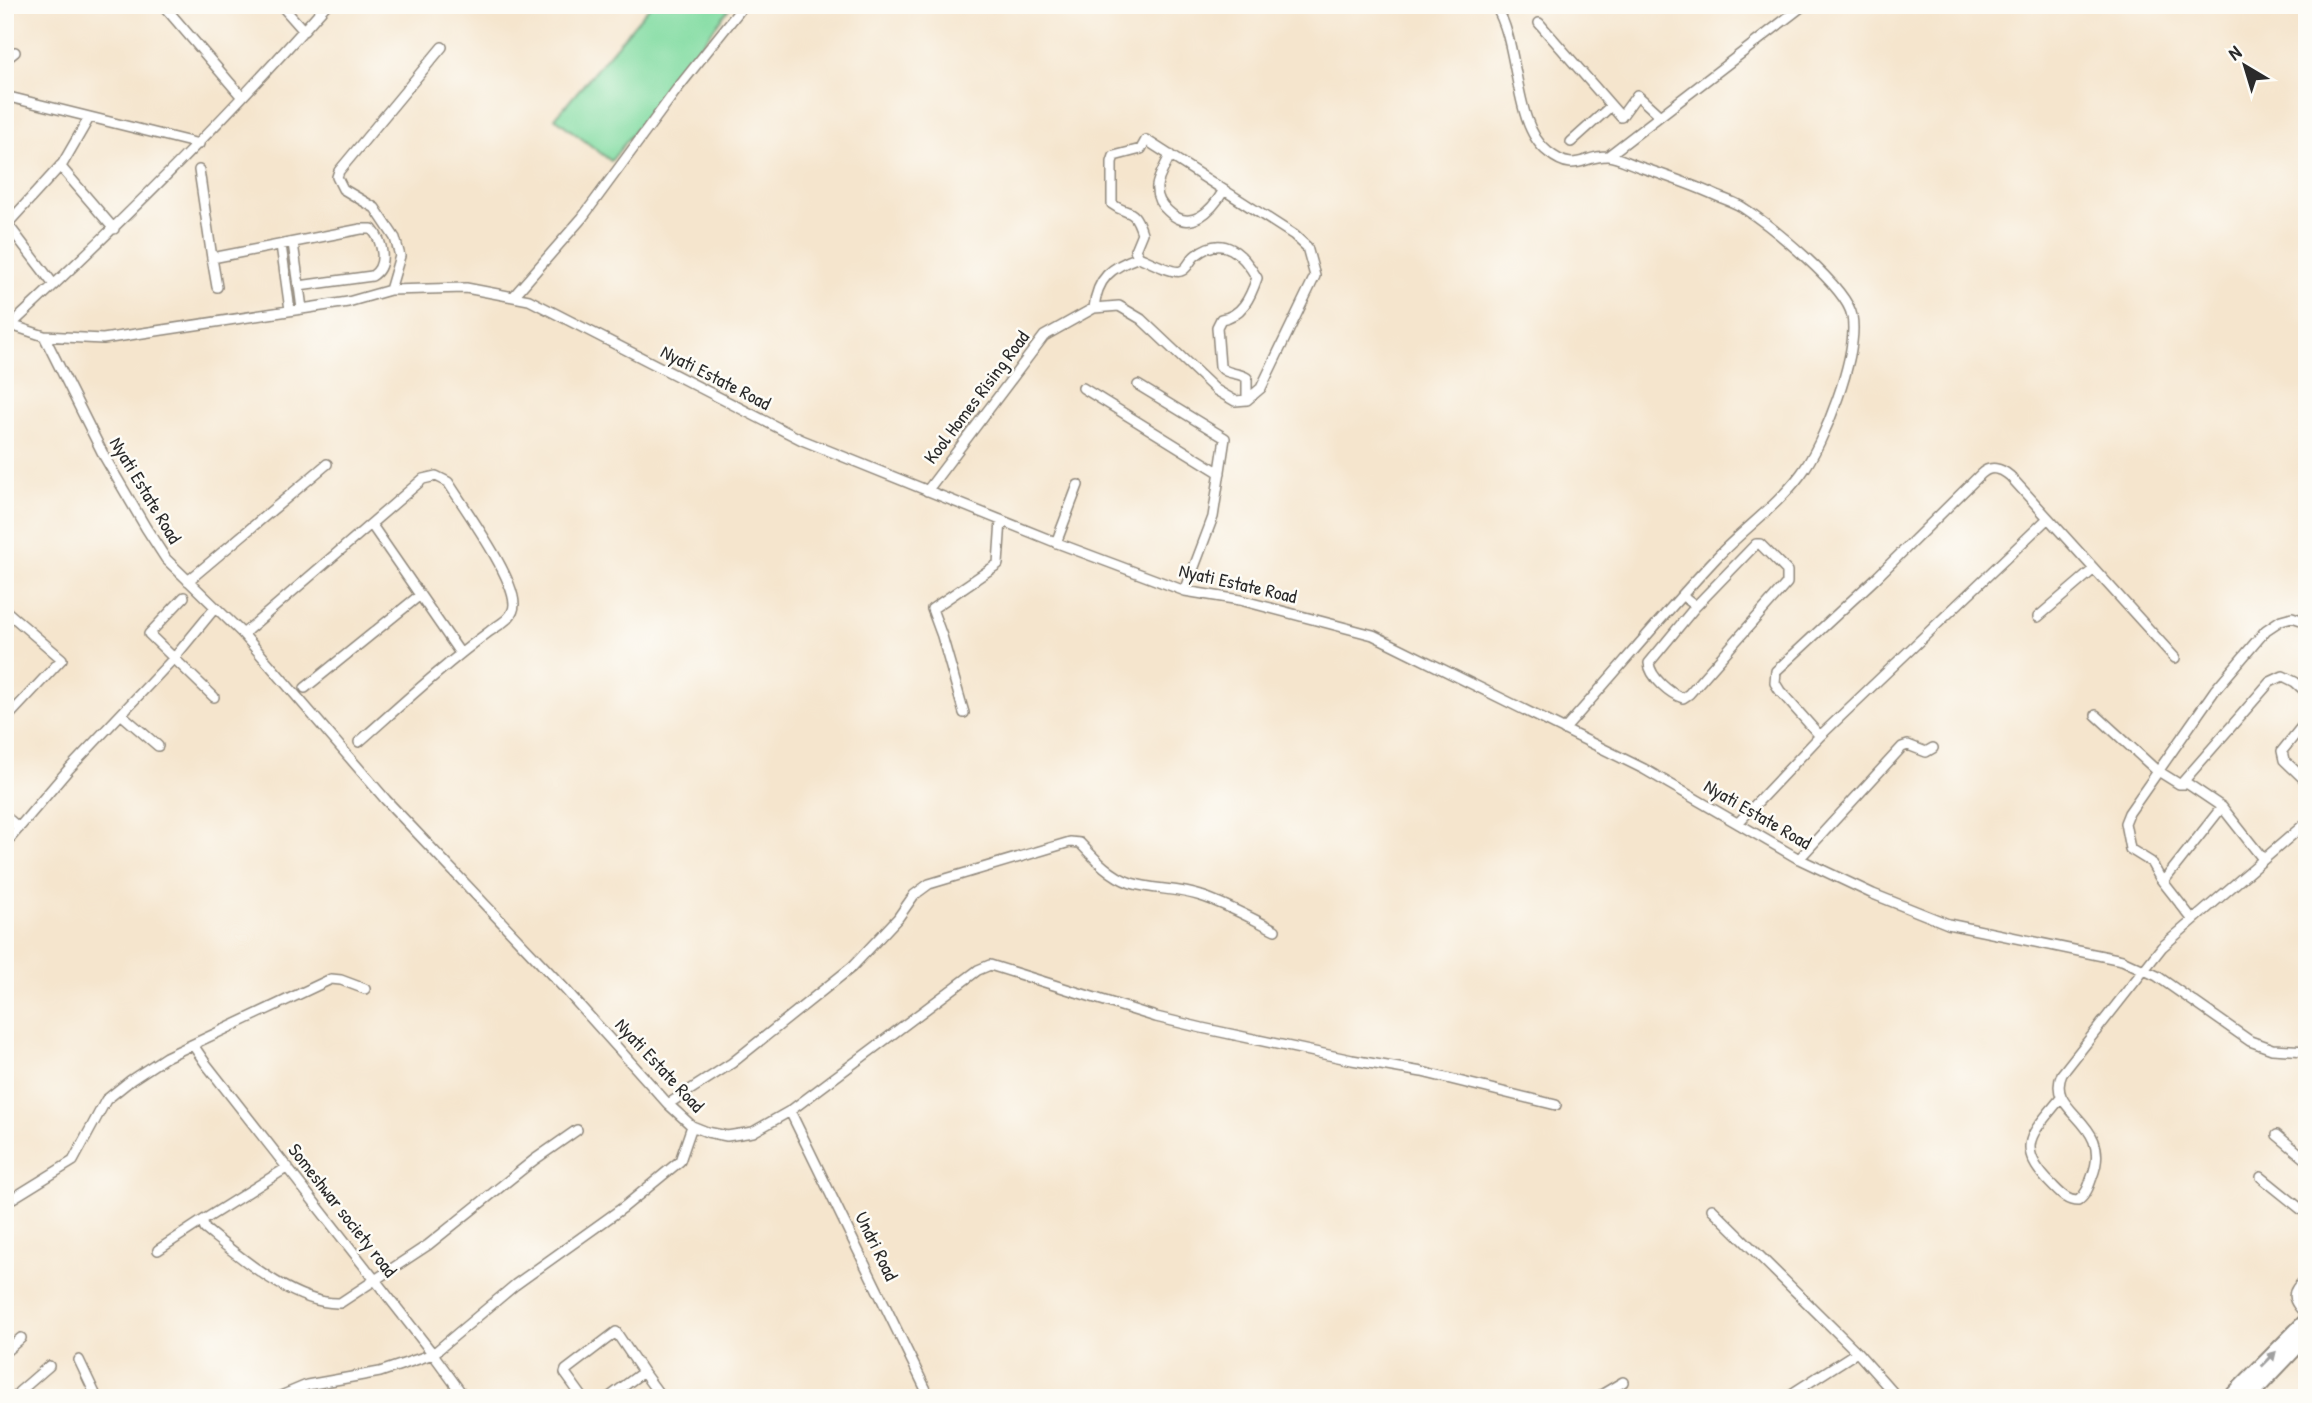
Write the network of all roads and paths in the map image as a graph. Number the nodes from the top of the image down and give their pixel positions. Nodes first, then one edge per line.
1 (281, 5) edge
2 (326, 5) edge
3 (744, 5) edge
4 (1495, 5) edge
5 (1804, 5) edge
6 (169, 7) edge
7 (1539, 23) dead end
8 (304, 30) junction
9 (442, 47) dead end
10 (15, 52) dead end
11 (5, 60) edge
12 (5, 96) edge
13 (242, 97) junction
14 (1611, 106) junction
15 (1660, 116) junction
16 (89, 118) junction
17 (1571, 142) dead end
18 (199, 144) junction
19 (1170, 155) junction
20 (1608, 156) junction
21 (60, 166) junction
22 (199, 170) dead end
23 (1224, 190) junction
24 (114, 229) junction
25 (293, 243) junction
26 (281, 246) junction
27 (1139, 257) junction
28 (212, 258) junction
29 (54, 285) junction
30 (299, 286) junction
31 (217, 287) dead end
32 (390, 290) junction
33 (513, 297) junction
34 (302, 309) junction
35 (1094, 309) junction
36 (290, 310) junction
37 (8, 324) edge
38 (44, 336) junction
39 (1138, 385) dead end
40 (1083, 388) dead end
41 (1247, 400) junction
42 (327, 464) dead end
43 (1220, 473) junction
44 (1078, 485) dead end
45 (927, 491) junction
46 (2048, 519) junction
47 (1001, 520) junction
48 (371, 524) junction
49 (1056, 543) junction
50 (2094, 569) junction
51 (188, 581) junction
52 (1185, 591) junction
53 (421, 595) junction
54 (1683, 596) junction
55 (184, 597) dead end
56 (1696, 606) junction
57 (215, 607) junction
58 (5, 610) edge
59 (2039, 617) dead end
60 (2307, 622) edge
61 (243, 634) junction
62 (460, 653) junction
63 (174, 658) junction
64 (2175, 658) dead end
65 (304, 688) dead end
66 (2307, 693) edge
67 (214, 697) dead end
68 (964, 713) dead end
69 (122, 715) junction
70 (2096, 715) dead end
71 (5, 720) edge
72 (2307, 720) edge
73 (1564, 730) junction
74 (1820, 736) junction
75 (359, 742) dead end
76 (158, 746) dead end
77 (1933, 748) dead end
78 (2158, 771) junction
79 (2307, 782) edge
80 (2180, 784) junction
81 (2222, 807) junction
82 (5, 816) edge
83 (2307, 822) edge
84 (1738, 823) junction
85 (19, 828) junction
86 (5, 844) edge
87 (1798, 859) junction
88 (2263, 859) junction
89 (2163, 882) junction
90 (2193, 920) junction
91 (1275, 930) dead end
92 (2144, 970) junction
93 (365, 989) dead end
94 (193, 1045) junction
95 (2307, 1051) edge
96 (2060, 1099) junction
97 (668, 1104) junction
98 (1556, 1105) dead end
99 (790, 1111) junction
100 (692, 1126) junction
101 (578, 1130) dead end
102 (2277, 1135) dead end
103 (2307, 1160) edge
104 (288, 1167) junction
105 (2261, 1177) dead end
106 (5, 1203) edge
107 (1712, 1209) dead end
108 (2307, 1214) edge
109 (202, 1221) junction
110 (158, 1250) dead end
111 (2307, 1278) edge
112 (375, 1279) junction
113 (2307, 1318) edge
114 (2307, 1336) edge
115 (21, 1338) dead end
116 (5, 1352) edge
117 (1857, 1352) junction
118 (433, 1354) junction
119 (79, 1360) dead end
120 (49, 1366) dead end
121 (643, 1372) junction
122 (1623, 1382) dead end
123 (609, 1397) edge
124 (18, 1398) edge
125 (97, 1398) edge
126 (276, 1398) edge
127 (465, 1398) edge
128 (583, 1398) edge
129 (662, 1398) edge
130 (930, 1398) edge
131 (1596, 1398) edge
132 (1786, 1398) edge
133 (1898, 1398) edge
134 (2230, 1398) edge
135 (2248, 1398) edge

1 - 8 street
2 - 8 street
3 - 33 street
4 - 20 street
5 - 15 street
6 - 13 street
7 - 14 street
8 - 13 street
9 - 32 street
10 - 11 street
12 - 16 street
13 - 18 street
14 - 15 street
14 - 17 street
15 - 20 street
16 - 18 street
16 - 21 street
18 - 24 street
19 - 23 street
19 - 23 street
19 - 27 street
20 - 54 street
21 - 24 street
21 - 29 street
22 - 28 street
23 - 41 street
24 - 29 street
25 - 26 street
25 - 30 street
25 - 30 street
26 - 28 street
26 - 36 street
27 - 35 street
27 - 41 street
28 - 31 street
29 - 37 street
30 - 34 street
32 - 33 street, Nyati Estate Road
32 - 34 street, Nyati Estate Road
33 - 45 street, Nyati Estate Road
34 - 36 street, Nyati Estate Road
35 - 41 street
35 - 45 street, Kool Homes Rising Road
36 - 38 street, Nyati Estate Road
37 - 38 street, Nyati Estate Road
38 - 51 street, Nyati Estate Road
39 - 43 street
40 - 43 street
42 - 51 street
43 - 52 street
44 - 49 street
45 - 47 street, Nyati Estate Road
46 - 50 street
46 - 74 street
46 - 74 street
47 - 49 street, Nyati Estate Road
47 - 68 street
48 - 53 street
48 - 61 street
48 - 62 street
49 - 52 street, Nyati Estate Road
50 - 59 street
50 - 64 street
51 - 57 street, Nyati Estate Road
52 - 73 street, Nyati Estate Road
53 - 62 street
53 - 65 street
54 - 56 street
54 - 73 street
55 - 63 street
56 - 56 street
57 - 61 street, Nyati Estate Road
57 - 63 street
58 - 71 street
60 - 78 street
61 - 97 street, Nyati Estate Road
62 - 75 street
63 - 67 street
63 - 69 street
66 - 80 street
69 - 76 street
69 - 85 street
70 - 78 street
72 - 79 street
73 - 84 street, Nyati Estate Road
74 - 84 street
77 - 87 street
78 - 80 street
78 - 89 street
80 - 81 street
81 - 88 street
81 - 89 street
82 - 85 street
83 - 88 street
84 - 87 street, Nyati Estate Road
85 - 86 street
87 - 92 street, Nyati Estate Road
88 - 90 street
89 - 90 street
90 - 92 street
91 - 97 street
92 - 95 street, Nyati Estate Road
92 - 96 street
93 - 94 street
94 - 104 street, Someshwar society road
94 - 106 street
96 - 96 street
97 - 100 street, Nyati Estate Road
98 - 99 street, Nyati Estate Road
99 - 100 street, Nyati Estate Road
99 - 130 street, Undri Road
100 - 118 street
101 - 112 street
102 - 103 street
104 - 109 street
104 - 112 street, Someshwar society road
105 - 108 street
107 - 117 street
109 - 110 street
109 - 112 street
111 - 113 street
112 - 118 street, Someshwar society road
134 -> 113 highway
114 - 135 highway
115 - 116 street
117 - 132 street
117 - 133 street
118 - 126 street
118 - 127 street, Someshwar society road
119 - 125 street
120 - 124 street
121 - 123 street
121 - 128 street
121 - 129 street
122 - 131 street

